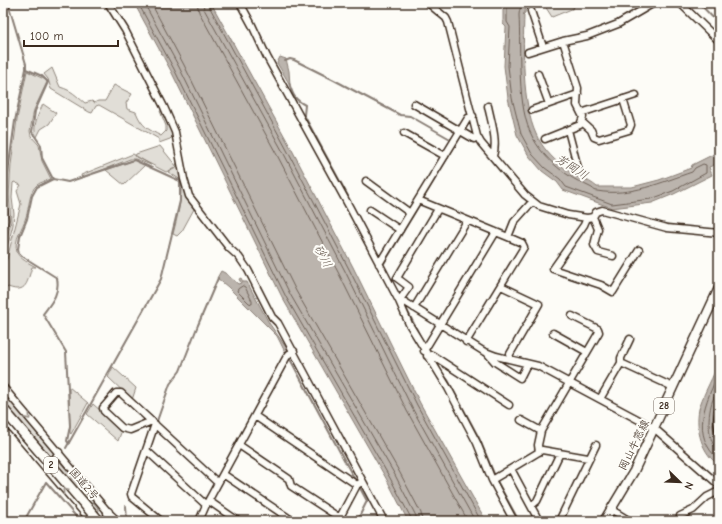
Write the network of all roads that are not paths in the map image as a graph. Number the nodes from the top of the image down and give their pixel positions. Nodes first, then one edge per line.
1 (108, 3) edge
2 (240, 3) edge
3 (428, 3) edge
4 (654, 3) edge
5 (684, 4) edge
6 (531, 10) dead end
7 (563, 41) junction
8 (719, 41) edge
9 (543, 47) junction
10 (528, 52) dead end
11 (538, 74) dead end
12 (578, 94) junction
13 (636, 95) dead end
14 (623, 99) junction
15 (414, 104) dead end
16 (549, 104) junction
17 (488, 106) dead end
18 (532, 110) dead end
19 (581, 113) junction
20 (470, 117) junction
21 (582, 122) junction
22 (568, 130) junction
23 (462, 132) junction
24 (404, 134) dead end
25 (477, 136) junction
26 (544, 139) dead end
27 (444, 156) junction
28 (493, 156) junction
29 (579, 172) dead end
30 (366, 181) dead end
31 (420, 201) junction
32 (532, 202) junction
33 (438, 209) junction
34 (370, 210) dead end
35 (410, 213) junction
36 (590, 218) junction
37 (467, 221) junction
38 (400, 230) junction
39 (496, 232) junction
40 (719, 233) edge
41 (508, 237) junction
42 (639, 250) dead end
43 (613, 256) dead end
44 (379, 264) junction
45 (501, 286) junction
46 (719, 288) edge
47 (399, 301) junction
48 (414, 308) junction
49 (572, 316) dead end
50 (440, 324) junction
51 (553, 333) dead end
52 (630, 339) dead end
53 (466, 342) junction
54 (294, 351) junction
55 (587, 352) junction
56 (426, 353) junction
57 (488, 354) junction
58 (509, 359) junction
59 (621, 363) junction
60 (527, 364) junction
61 (569, 383) junction
62 (3, 387) edge
63 (673, 387) junction
64 (600, 399) junction
65 (509, 405) dead end
66 (3, 408) edge
67 (719, 409) edge
68 (255, 416) junction
69 (3, 418) edge
70 (521, 420) dead end
71 (153, 422) junction
72 (654, 428) junction
73 (541, 432) junction
74 (719, 432) edge
75 (239, 445) junction
76 (596, 445) dead end
77 (146, 450) junction
78 (59, 452) junction
79 (539, 452) junction
80 (560, 453) junction
81 (588, 458) junction
82 (511, 469) junction
83 (48, 471) junction
84 (223, 474) junction
85 (495, 479) junction
86 (362, 480) junction
87 (218, 483) junction
88 (357, 485) junction
89 (719, 485) edge
90 (719, 491) edge
91 (207, 503) junction
92 (531, 506) junction
93 (612, 510) junction
94 (108, 512) junction
95 (339, 519) edge
96 (383, 520) edge
97 (91, 521) edge
98 (99, 521) edge
99 (109, 521) edge
100 (118, 521) edge
101 (161, 521) edge
102 (199, 521) edge
103 (238, 521) edge
104 (294, 521) edge
105 (514, 521) edge
106 (539, 521) edge
107 (560, 521) edge
108 (604, 521) edge
109 (630, 521) edge
110 (680, 521) edge

1 - 54 street
2 - 44 street
3 - 20 street
4 - 7 street
5 - 8 street
6 - 9 street
7 - 9 street
7 - 12 street
9 - 10 street
11 - 16 street
12 - 16 street
12 - 19 street
13 - 14 street
14 - 19 street
14 - 21 street
15 - 23 street
16 - 18 street
17 - 28 street
19 - 21 street
20 - 23 street
20 - 25 street
21 - 22 street
22 - 26 street
22 - 29 street
23 - 25 street
23 - 27 street
24 - 27 street
25 - 28 street
27 - 31 street
28 - 32 street
30 - 35 street
31 - 33 street
31 - 35 street
32 - 36 street
32 - 41 street
33 - 37 street
33 - 47 street
34 - 38 street
35 - 38 street
36 - 40 street
36 - 42 street
36 - 43 street
37 - 39 street
37 - 48 street
38 - 44 street
39 - 41 street
39 - 50 street
41 - 45 street
44 - 47 street
45 - 53 street
45 - 58 street
46 - 63 main road, 岡山牛窓線 / 28
47 - 48 street
47 - 56 street
48 - 50 street
49 - 55 street
50 - 53 street
50 - 56 street
51 - 55 street
52 - 59 street
53 - 57 street
54 - 68 street
54 - 86 street
55 - 61 street
56 - 65 street
56 - 85 street
57 - 58 street
57 - 60 street
58 - 60 street
59 - 63 street
59 - 64 street
60 - 61 street
61 - 64 street
61 - 73 street
62 -> 78 street
63 - 72 main road, 岡山牛窓線 / 28
64 - 72 street
66 - 98 highway, 国道2号 / 2, bridge
67 - 74 street
68 - 75 street
68 - 88 street
69 - 83 street
70 - 73 street
71 - 71 street
71 - 77 street
71 - 87 street
72 - 89 street
72 - 93 main road, 岡山牛窓線 / 28
73 - 79 street
75 - 84 street
75 - 95 street
76 - 81 street
77 - 91 street
77 - 101 street
78 - 83 street
78 - 94 street
79 - 80 street
79 - 82 street
80 - 81 street
80 - 92 street
81 - 107 street
82 - 85 street
82 - 92 street
97 -> 83 street
84 - 87 street
84 - 104 street
85 - 105 street
86 - 88 street
86 - 96 street
87 - 91 street
88 - 95 street
90 - 110 street
91 - 102 street
91 - 103 street
92 - 106 street
93 - 108 main road, 岡山牛窓線 / 28
93 - 109 street
94 - 99 main road
94 - 100 street

